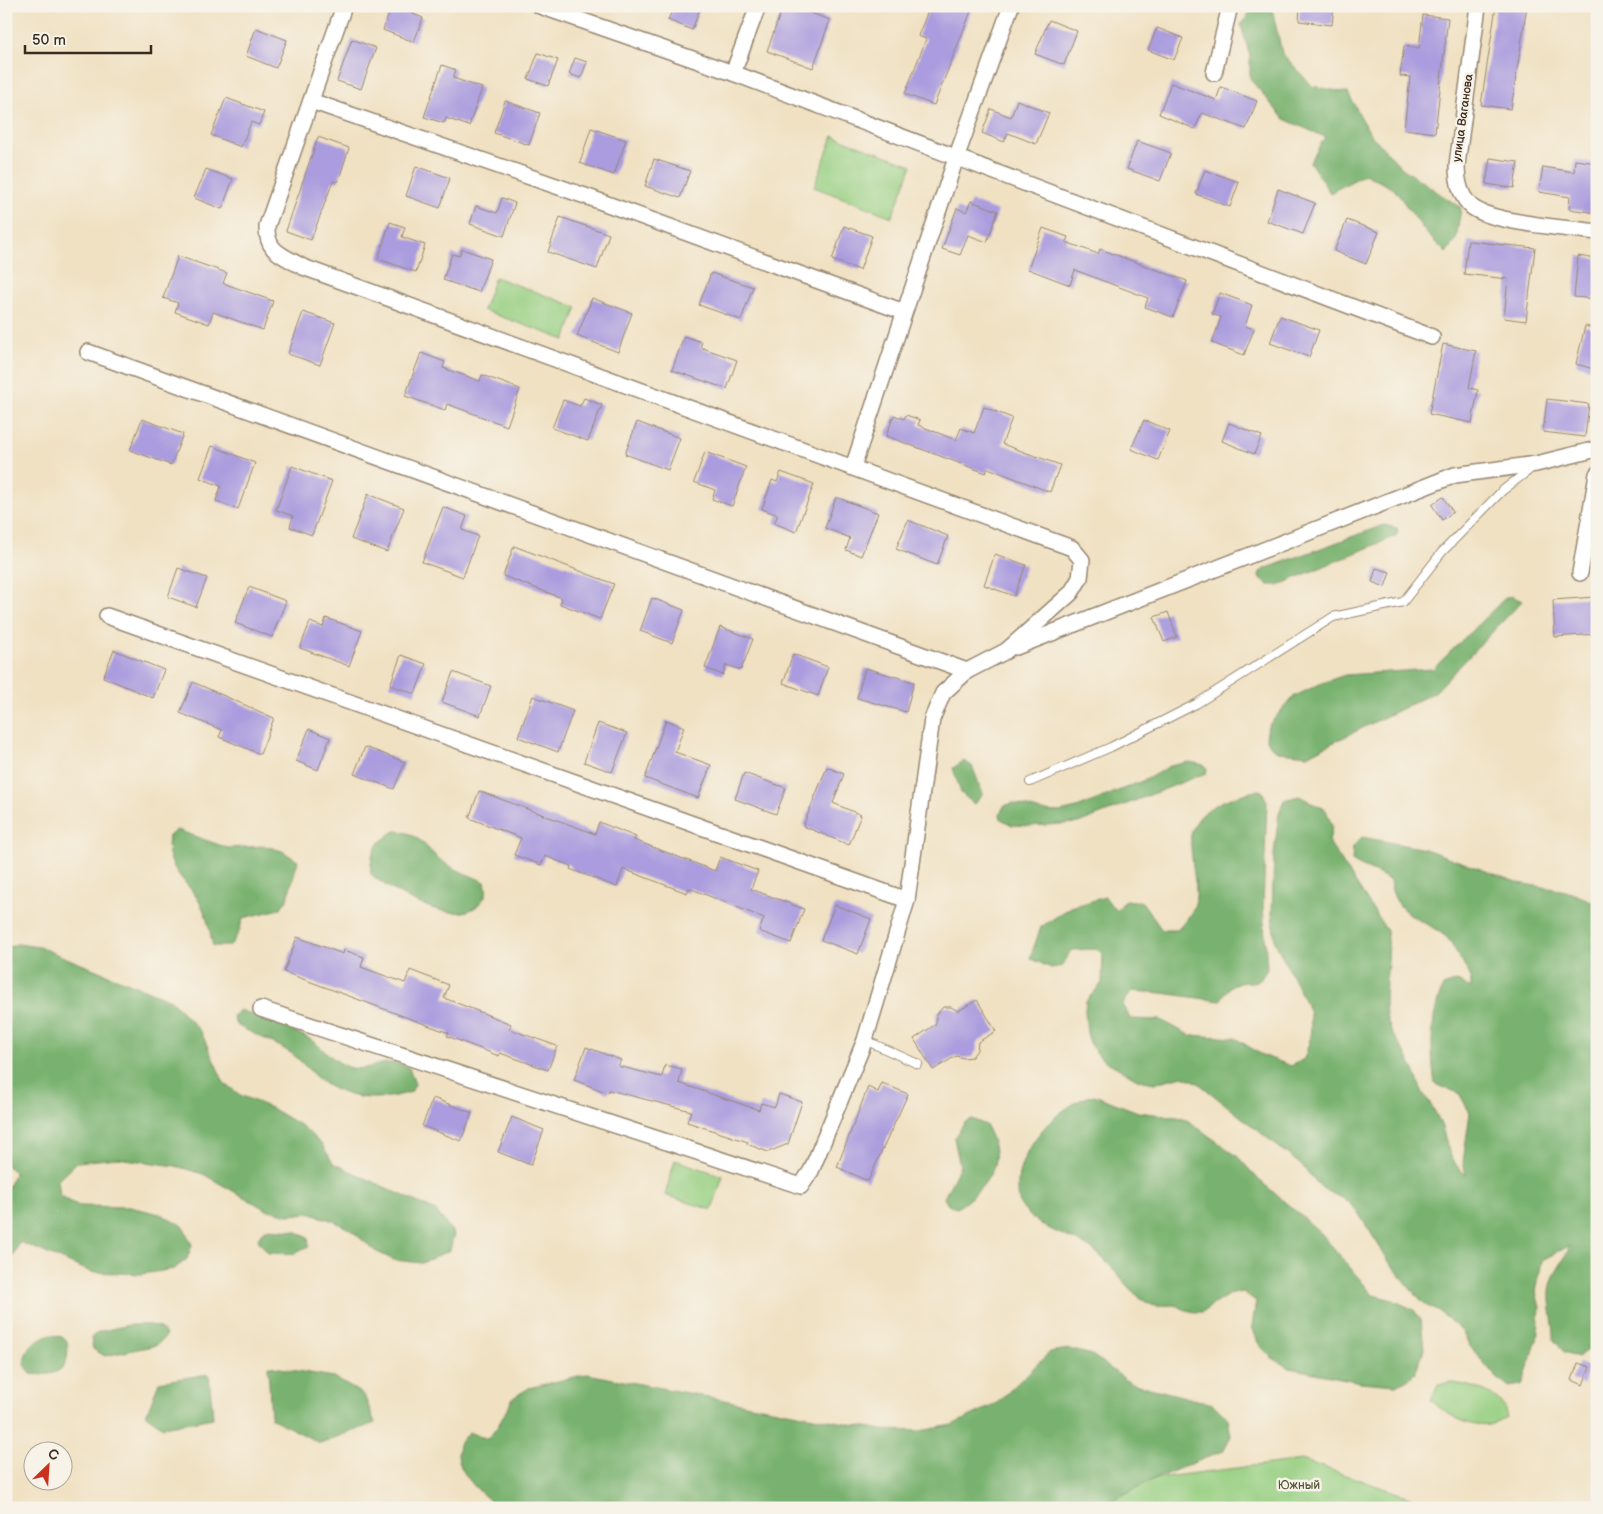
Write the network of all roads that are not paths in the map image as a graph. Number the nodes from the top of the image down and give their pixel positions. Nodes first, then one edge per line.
1 (344, 6) edge
2 (540, 6) edge
3 (758, 6) edge
4 (1011, 6) edge
5 (1230, 6) edge
6 (1478, 6) edge
7 (733, 73) junction
8 (1214, 73) dead end
9 (311, 101) junction
10 (956, 158) junction
11 (1597, 232) edge
12 (904, 312) junction
13 (1432, 337) dead end
14 (88, 352) dead end
15 (1597, 449) edge
16 (1536, 464) junction
17 (853, 467) junction
18 (1597, 474) edge
19 (1580, 573) dead end
20 (107, 616) dead end
21 (1006, 651) junction
22 (967, 671) junction
23 (1030, 782) dead end
24 (907, 900) junction
25 (261, 1009) dead end
26 (865, 1040) junction
27 (918, 1064) dead end

1 - 9 street
2 - 7 street
3 - 7 street
4 - 10 street
5 - 8 street
6 - 11 street, улица Ваганова
7 - 10 street
9 - 12 street
9 - 17 street
10 - 12 street
10 - 13 street
12 - 17 street
14 - 22 street
15 - 16 street
16 - 21 street
16 - 23 lane
17 - 21 street
18 - 19 street
20 - 24 street
21 - 22 street
22 - 24 street
24 - 26 street
25 - 26 street
26 - 27 lane

